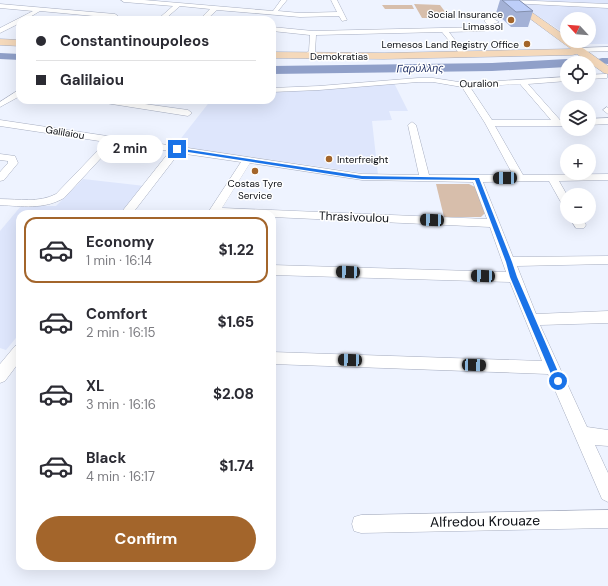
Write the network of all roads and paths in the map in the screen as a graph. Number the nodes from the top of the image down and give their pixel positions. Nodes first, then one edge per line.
1 (24, 0) edge
2 (124, 0) edge
3 (284, 0) edge
4 (334, 0) edge
5 (500, 0) edge
6 (137, 1) junction
7 (151, 1) edge
8 (510, 1) edge
9 (178, 4) junction
10 (0, 6) edge
11 (608, 6) edge
12 (11, 7) junction
13 (215, 8) junction
14 (40, 9) junction
15 (126, 9) dead end
16 (74, 12) junction
17 (275, 12) junction
18 (341, 14) junction
19 (27, 16) edge
20 (68, 16) edge
21 (115, 16) edge
22 (164, 16) edge
23 (206, 16) edge
24 (16, 22) edge
25 (491, 23) dead end
26 (276, 29) edge
27 (444, 30) junction
28 (0, 31) edge
29 (350, 32) junction
30 (313, 33) junction
31 (16, 40) edge
32 (0, 41) edge
33 (16, 43) edge
34 (608, 48) edge
35 (572, 50) junction
36 (276, 53) edge
37 (464, 53) junction
38 (309, 55) junction
39 (578, 56) edge
40 (596, 70) edge
41 (607, 75) edge
42 (596, 76) edge
43 (560, 79) edge
44 (521, 81) junction
45 (465, 85) junction
46 (276, 90) edge
47 (16, 95) edge
48 (126, 104) edge
49 (0, 105) edge
50 (188, 113) dead end
51 (560, 121) edge
52 (608, 121) edge
53 (596, 122) edge
54 (0, 123) edge
55 (489, 123) junction
56 (560, 123) edge
57 (412, 125) dead end
58 (114, 139) junction
59 (177, 149) junction
60 (0, 157) edge
61 (247, 160) junction
62 (608, 177) edge
63 (0, 178) edge
64 (424, 178) junction
65 (519, 178) junction
66 (552, 178) junction
67 (477, 179) junction
68 (560, 192) edge
69 (0, 202) edge
70 (129, 210) edge
71 (214, 210) edge
72 (276, 214) edge
73 (494, 223) junction
74 (608, 260) edge
75 (509, 262) junction
76 (276, 270) edge
77 (514, 277) junction
78 (608, 316) edge
79 (531, 320) junction
80 (16, 355) edge
81 (276, 358) edge
82 (551, 368) junction
83 (0, 376) edge
84 (583, 435) junction
85 (608, 438) edge
86 (608, 493) edge
87 (608, 519) edge
88 (361, 524) dead end

1 - 12 street
2 - 6 street
3 - 17 street
4 - 18 street
5 - 35 main road
6 - 7 street
6 - 15 street
7 - 9 street
8 - 11 street
8 - 35 main road
9 - 13 street
9 - 22 street
10 - 12 street
12 - 14 street
13 - 17 street
13 - 23 street
14 - 16 street
14 - 19 street
16 - 20 street
16 - 21 street
17 - 18 street
18 - 29 street
24 - 28 street
25 - 27 street
26 - 30 street
27 - 29 street
27 - 37 street
29 - 30 street
30 - 38 street
31 - 32 main road
32 - 33 main road
34 - 35 street
35 - 37 main road, Demokratias
35 - 39 main road
35 - 41 main road
36 - 38 main road, Demokratias
37 - 38 main road, Demokratias
40 - 41 main road
41 - 42 street
43 - 44 street, Ouralion
44 - 45 street, Ouralion
44 - 51 street
45 - 46 street, Ouralion
45 - 55 street
47 - 49 street
48 - 50 street
52 - 53 street
54 - 58 street, Galilaiou
55 - 56 street
55 - 65 street
57 - 64 street
58 - 59 street, Galilaiou
58 - 69 street
59 - 61 street, Galilaiou
59 - 70 street
60 - 63 street
61 - 64 street, Galilaiou
61 - 71 street
62 - 66 street, Galilaiou
64 - 67 street, Galilaiou
65 - 66 street, Galilaiou
65 - 67 street, Galilaiou
66 - 68 street
67 - 73 street
72 - 73 street, Thrasivoulou
73 - 75 street
74 - 75 street
75 - 77 street
76 - 77 street
77 - 79 street
78 - 79 street
79 - 82 street
80 - 83 street
81 - 82 street
82 - 84 street
84 - 85 street
84 - 86 street
87 - 88 street, Alfredou Krouaze

